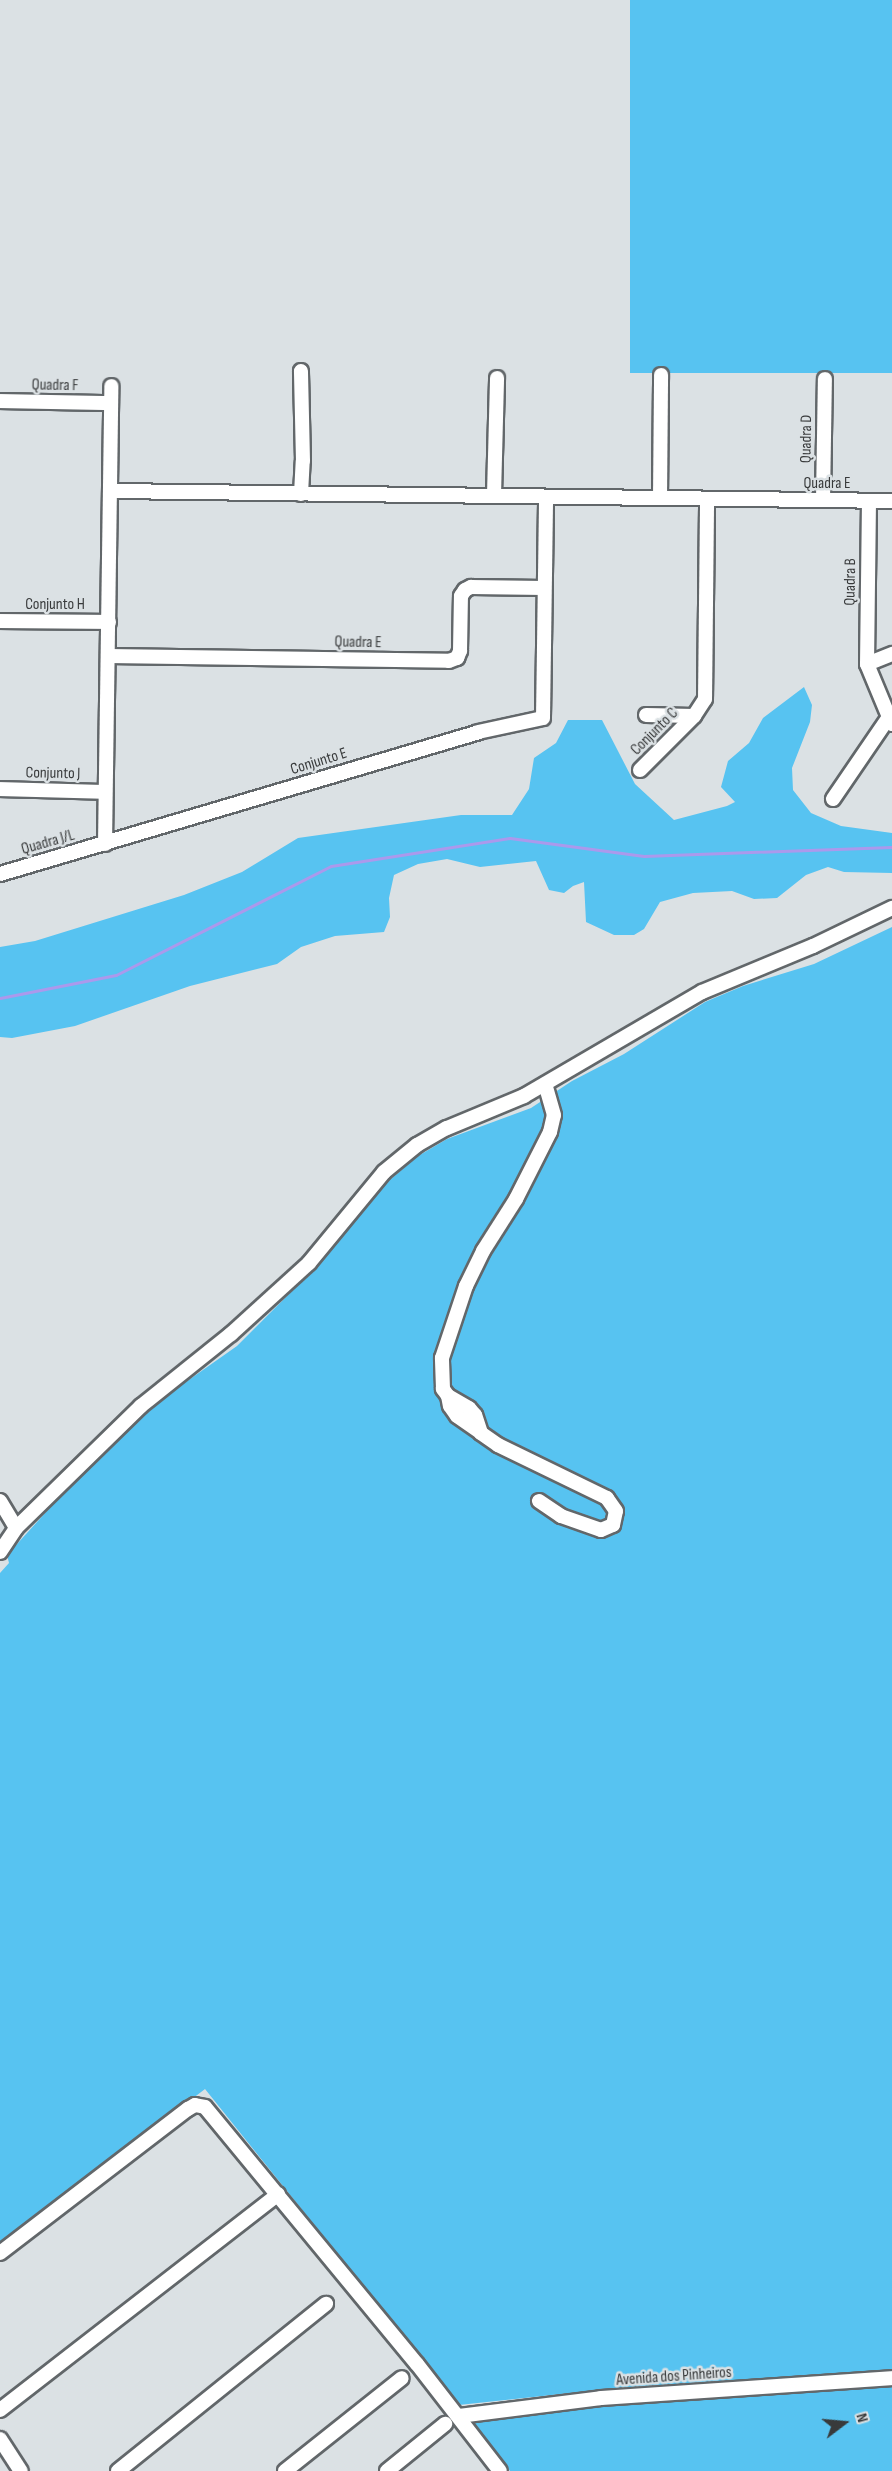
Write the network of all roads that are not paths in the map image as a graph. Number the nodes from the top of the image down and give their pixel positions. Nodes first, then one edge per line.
1 (301, 371) dead end
2 (661, 375) dead end
3 (497, 378) dead end
4 (825, 379) dead end
5 (111, 386) dead end
6 (0, 401) edge
7 (109, 403) junction
8 (111, 491) junction
9 (300, 494) junction
10 (494, 495) junction
11 (546, 498) junction
12 (660, 498) junction
13 (823, 500) junction
14 (707, 501) junction
15 (869, 501) junction
16 (892, 501) edge
17 (544, 588) junction
18 (0, 621) edge
19 (109, 622) junction
20 (892, 654) edge
21 (108, 656) junction
22 (867, 664) junction
23 (646, 715) dead end
24 (694, 717) junction
25 (890, 720) edge
26 (640, 770) dead end
27 (0, 789) edge
28 (105, 792) junction
29 (833, 799) dead end
30 (105, 844) junction
31 (0, 874) edge
32 (892, 908) edge
33 (545, 1084) junction
34 (0, 1501) edge
35 (539, 1501) dead end
36 (16, 1527) junction
37 (0, 1552) edge
38 (278, 2194) junction
39 (0, 2253) edge
40 (327, 2304) dead end
41 (402, 2378) dead end
42 (892, 2378) edge
43 (0, 2410) edge
44 (459, 2416) junction
45 (445, 2424) dead end
46 (0, 2439) edge
47 (21, 2471) edge
48 (118, 2471) edge
49 (285, 2471) edge
50 (387, 2471) edge
51 (500, 2471) edge

1 - 9 street
2 - 12 street
3 - 10 street
4 - 13 street, Quadra D
5 - 7 street
6 - 7 street, Quadra F
7 - 8 street
8 - 9 street, Quadra E
8 - 19 street
9 - 10 street, Quadra E
10 - 11 street, Quadra E
11 - 12 street, Quadra E
11 - 17 street
12 - 14 street, Quadra E
13 - 14 street, Quadra E
13 - 15 street, Quadra E
14 - 24 street
15 - 16 street, Quadra E
15 - 22 street, Quadra B
17 - 21 street, Quadra E
17 - 30 street, Conjunto E
18 - 19 street, Conjunto H
19 - 21 street
20 - 22 street
21 - 28 street
22 - 25 street, Quadra B
23 - 24 street
24 - 26 street, Conjunto C
25 - 29 street
27 - 28 street, Conjunto J
28 - 30 street
30 - 31 street, Quadra J/L
32 - 33 street
33 - 35 street
33 - 36 street
34 - 36 street
36 - 37 street
38 - 39 street
38 - 43 street
38 - 44 street
40 - 48 street
41 - 49 street
42 - 44 street, Avenida dos Pinheiros
44 - 51 street
45 - 50 street
46 - 47 street

